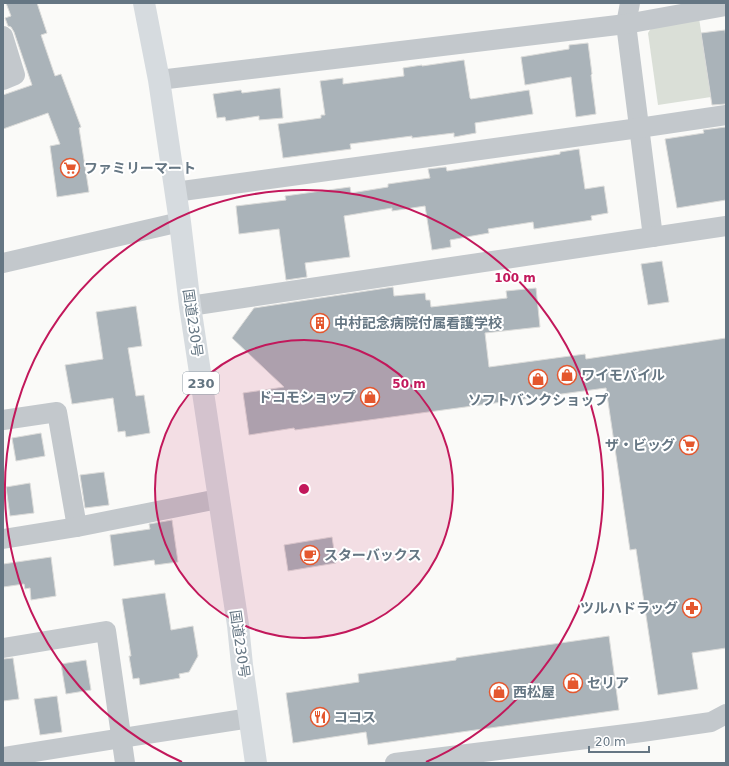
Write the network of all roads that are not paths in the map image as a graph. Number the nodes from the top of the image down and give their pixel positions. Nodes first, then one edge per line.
1 (144, 3) edge
2 (630, 3) edge
3 (726, 6) edge
4 (626, 24) junction
5 (3, 36) edge
6 (3, 80) edge
7 (159, 80) junction
8 (726, 115) edge
9 (640, 128) junction
10 (175, 192) junction
11 (180, 222) junction
12 (726, 226) edge
13 (654, 237) junction
14 (3, 263) edge
15 (190, 306) junction
16 (3, 420) edge
17 (218, 499) junction
18 (77, 527) junction
19 (3, 539) edge
20 (3, 648) edge
21 (726, 714) edge
22 (250, 718) junction
23 (122, 738) junction
24 (3, 757) edge
25 (125, 763) edge
26 (256, 763) edge
27 (395, 763) edge

1 - 7 highway, 国道230号 / 230
2 - 4 street
3 - 4 street
4 - 7 street
4 - 9 street
5 - 6 street
7 - 10 highway, 国道230号 / 230
8 - 9 street
9 - 10 street
9 - 13 street
10 - 11 highway, 国道230号 / 230
11 - 14 street
11 - 15 highway, 国道230号 / 230
12 - 13 street
13 - 15 street
15 - 17 highway, 国道230号 / 230
16 - 18 street
17 - 18 street
17 - 22 highway, 国道230号 / 230
18 - 19 street
20 - 23 street
21 - 27 street
22 - 23 street
22 - 26 highway, 国道230号 / 230
23 - 24 street
23 - 25 street

